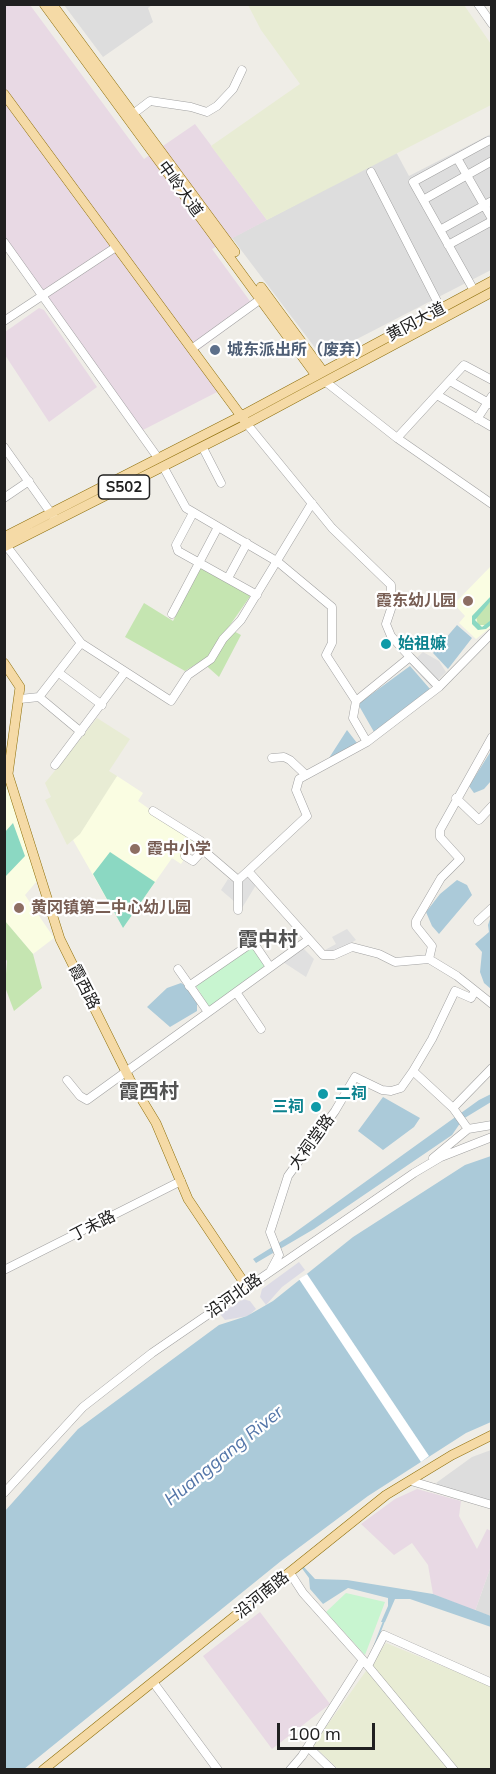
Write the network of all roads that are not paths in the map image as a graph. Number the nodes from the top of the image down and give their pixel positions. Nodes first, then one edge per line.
1 (44, 4) edge
2 (52, 4) edge
3 (478, 4) edge
4 (490, 18) edge
5 (242, 70) dead end
6 (4, 94) edge
7 (133, 114) junction
8 (488, 141) dead end
9 (457, 158) junction
10 (492, 161) edge
11 (371, 172) dead end
12 (467, 175) junction
13 (423, 200) junction
14 (492, 201) edge
15 (484, 205) junction
16 (492, 220) edge
17 (440, 230) junction
18 (4, 242) edge
19 (448, 245) junction
20 (116, 247) junction
21 (492, 281) edge
22 (472, 287) dead end
23 (492, 292) edge
24 (43, 295) junction
25 (264, 297) junction
26 (439, 305) dead end
27 (4, 321) edge
28 (193, 348) junction
29 (318, 372) dead end
30 (492, 380) edge
31 (450, 381) junction
32 (326, 382) dead end
33 (437, 395) junction
34 (490, 401) edge
35 (477, 419) junction
36 (245, 420) junction
37 (492, 427) edge
38 (397, 438) junction
39 (4, 447) edge
40 (202, 448) dead end
41 (158, 458) dead end
42 (164, 468) dead end
43 (29, 481) junction
44 (221, 483) dead end
45 (4, 498) edge
46 (312, 503) junction
47 (492, 504) edge
48 (193, 513) junction
49 (57, 523) dead end
50 (218, 527) junction
51 (4, 537) edge
52 (247, 543) junction
53 (6, 548) edge
54 (278, 562) junction
55 (199, 563) junction
56 (228, 578) junction
57 (257, 595) junction
58 (172, 614) dead end
59 (492, 633) edge
60 (81, 643) junction
61 (410, 657) junction
62 (4, 663) edge
63 (59, 672) junction
64 (125, 672) junction
65 (439, 687) junction
66 (39, 697) junction
67 (20, 699) junction
68 (356, 701) junction
69 (102, 705) junction
70 (81, 732) junction
71 (492, 737) edge
72 (367, 742) junction
73 (272, 758) dead end
74 (55, 765) dead end
75 (6, 771) edge
76 (306, 775) junction
77 (456, 798) junction
78 (492, 806) edge
79 (153, 811) dead end
80 (203, 850) junction
81 (186, 856) dead end
82 (248, 871) junction
83 (238, 880) junction
84 (492, 908) edge
85 (238, 910) dead end
86 (478, 921) dead end
87 (308, 940) junction
88 (429, 959) junction
89 (270, 967) junction
90 (178, 969) dead end
91 (189, 986) junction
92 (475, 991) junction
93 (236, 992) junction
94 (492, 1004) edge
95 (207, 1012) junction
96 (261, 1029) dead end
97 (492, 1068) edge
98 (413, 1071) junction
99 (126, 1072) junction
100 (67, 1080) dead end
101 (453, 1108) junction
102 (492, 1125) edge
103 (468, 1129) junction
104 (492, 1137) edge
105 (414, 1173) junction
106 (180, 1181) junction
107 (4, 1270) edge
108 (270, 1271) junction
109 (247, 1287) junction
110 (492, 1436) edge
111 (411, 1481) junction
112 (4, 1493) edge
113 (492, 1505) edge
114 (290, 1573) junction
115 (365, 1663) junction
116 (153, 1682) junction
117 (492, 1683) edge
118 (308, 1747) junction
119 (43, 1770) edge
120 (218, 1770) edge
121 (290, 1770) edge
122 (332, 1770) edge
123 (454, 1770) edge

1 - 25 main road, 中岭大道
2 - 7 main road, 中岭大道
3 - 4 street
5 - 7 street
6 - 20 main road
7 - 25 main road, 中岭大道
8 - 9 street
9 - 12 street
9 - 13 street
10 - 12 street
11 - 26 street
12 - 13 street
12 - 15 street
13 - 17 street
14 - 15 street
15 - 16 street
15 - 17 street
16 - 19 street
17 - 19 street
18 - 24 street
19 - 22 street
20 - 24 street
20 - 28 main road
21 - 36 main road, 黄冈大道 / S502
23 - 36 main road, 黄冈大道 / S502
24 - 27 street
24 - 41 street
25 - 28 street
25 - 29 main road, 中岭大道
28 - 36 main road
30 - 31 street
31 - 33 street
31 - 34 street
32 - 38 street
33 - 35 street
33 - 38 street
34 - 35 street
35 - 37 street
36 - 46 street
36 - 51 main road, 黄冈大道 / S502
36 - 53 main road, 黄冈大道 / S502
38 - 47 street
39 - 43 street
40 - 44 street
42 - 48 street
43 - 45 street
43 - 49 street
46 - 54 street
46 - 61 street
48 - 50 street
48 - 55 street
50 - 52 street
50 - 55 street
52 - 54 street
52 - 56 street
53 - 60 street
54 - 57 street
54 - 68 street
55 - 56 street
55 - 58 street
56 - 57 street
57 - 64 street
59 - 65 street
60 - 63 street
60 - 64 street
61 - 65 street
61 - 68 street
62 - 67 main road, 霞西路
63 - 66 street
63 - 69 street
64 - 69 street
65 - 72 street
66 - 67 street
66 - 70 street
67 - 75 main road, 霞西路
68 - 72 street
69 - 70 street
70 - 74 street
71 - 77 street
72 - 76 street
73 - 76 street
75 - 99 main road, 霞西路
76 - 82 street
77 - 78 street
77 - 88 street
79 - 80 street
80 - 81 street
80 - 83 street
82 - 83 street
82 - 87 street
83 - 85 street
84 - 86 street
87 - 88 street
87 - 89 street
88 - 92 street
89 - 91 street
89 - 93 street
90 - 91 street
91 - 95 street
92 - 94 street
92 - 98 street
93 - 95 street
93 - 96 street
95 - 99 street
97 - 101 street
98 - 101 street
98 - 108 street, 大祠堂路
99 - 100 street
99 - 106 main road, 霞西路
101 - 103 street
102 - 103 street
103 - 105 street
104 - 105 street, 沿河北路
105 - 108 street, 沿河北路
106 - 107 street, 丁未路
106 - 109 main road, 霞西路
108 - 109 street, 沿河北路
109 - 112 street, 沿河北路
110 - 111 main road, 沿河南路
111 - 113 street
111 - 114 main road, 沿河南路
114 - 115 street
114 - 116 main road, 沿河南路
115 - 117 street
115 - 118 street
115 - 123 street
116 - 119 main road, 沿河南路
116 - 120 street
118 - 121 street
118 - 122 street

